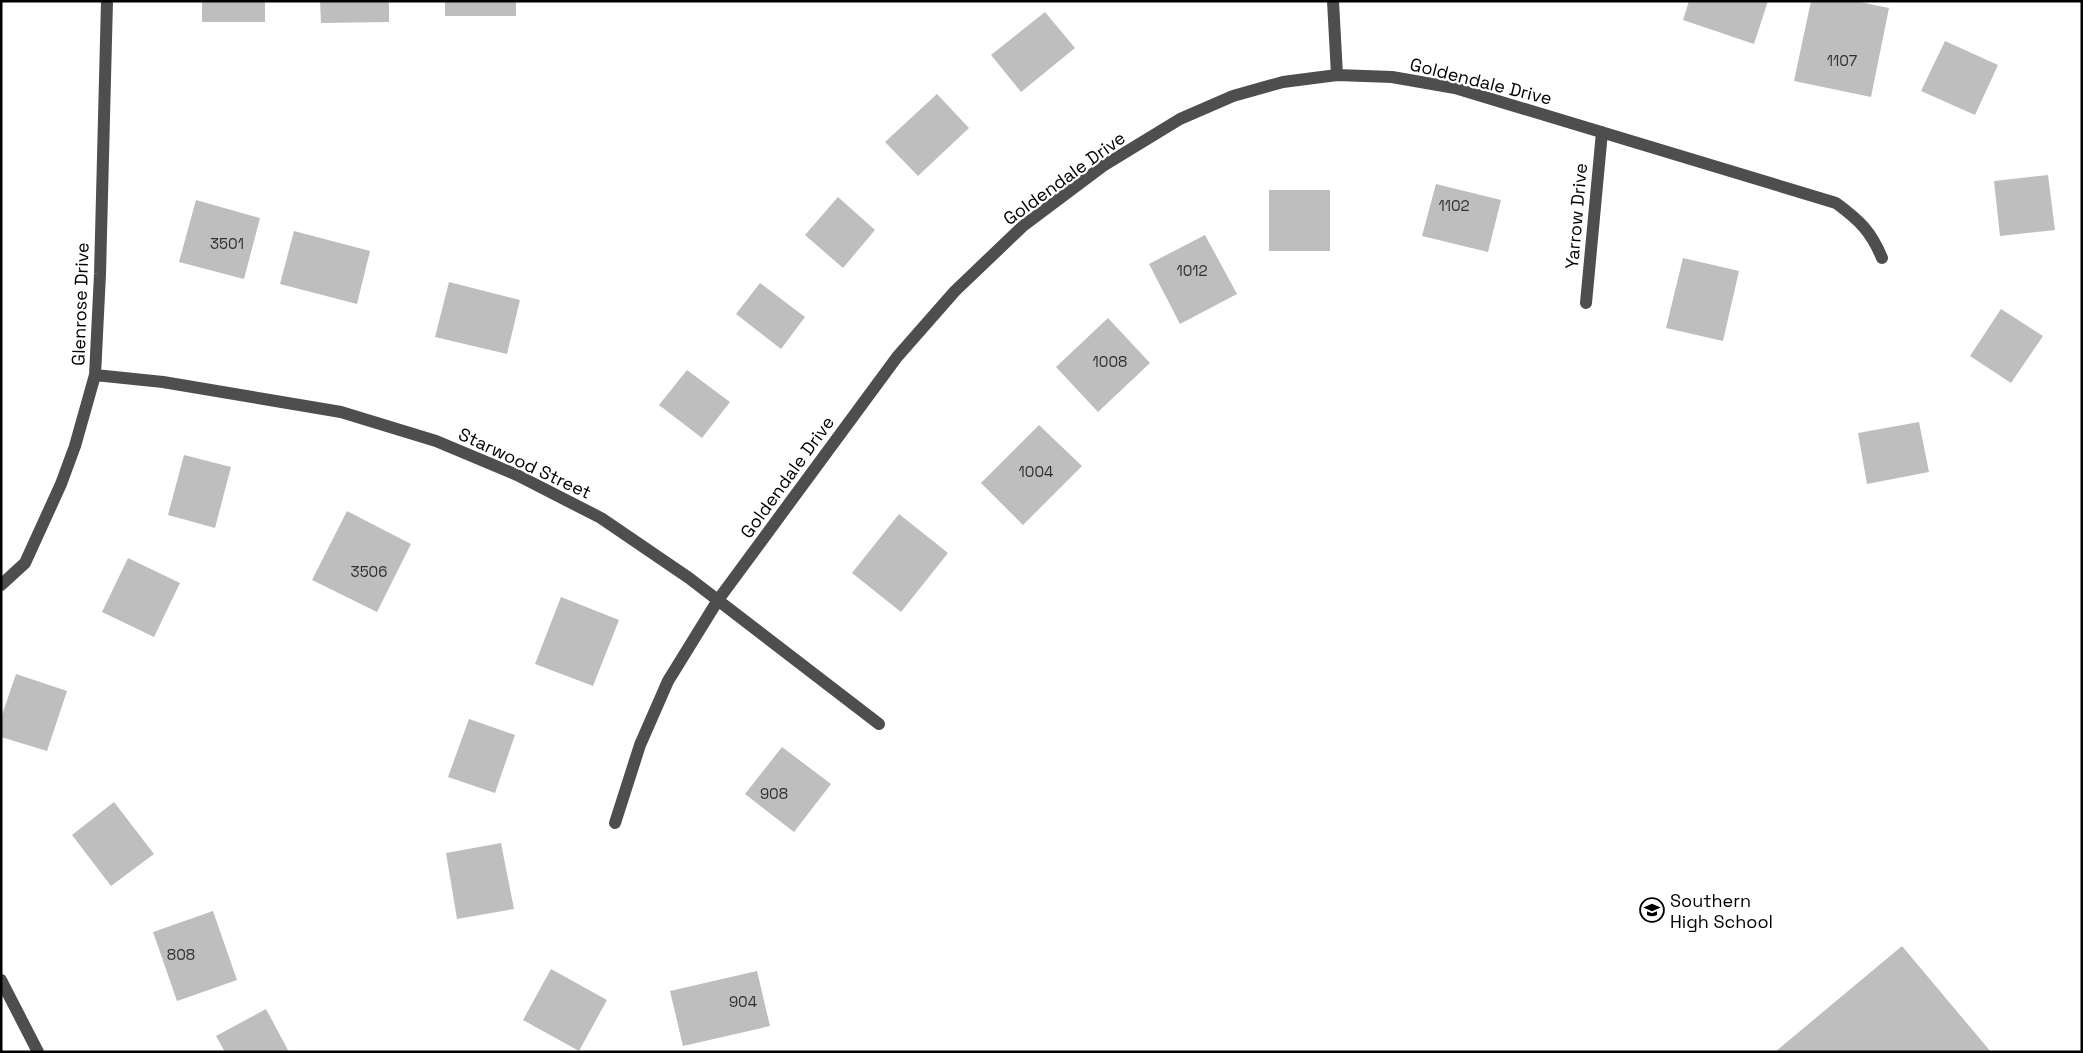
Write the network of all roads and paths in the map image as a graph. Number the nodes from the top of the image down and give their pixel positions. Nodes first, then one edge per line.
1 (107, 1) edge
2 (1333, 1) edge
3 (1337, 75) junction
4 (1602, 132) junction
5 (1882, 258) dead end
6 (1586, 303) dead end
7 (95, 375) junction
8 (1, 586) edge
9 (718, 600) junction
10 (879, 724) dead end
11 (615, 823) dead end
12 (1, 980) edge
13 (38, 1052) edge

1 - 7 street, Glenrose Drive
2 - 3 street
3 - 4 street, Goldendale Drive
3 - 9 street, Goldendale Drive
4 - 5 street, Goldendale Drive
4 - 6 street, Yarrow Drive
7 - 8 street, Glenrose Drive
7 - 9 street, Starwood Street
9 - 10 street, Starwood Street
9 - 11 street, Goldendale Drive
12 - 13 street

